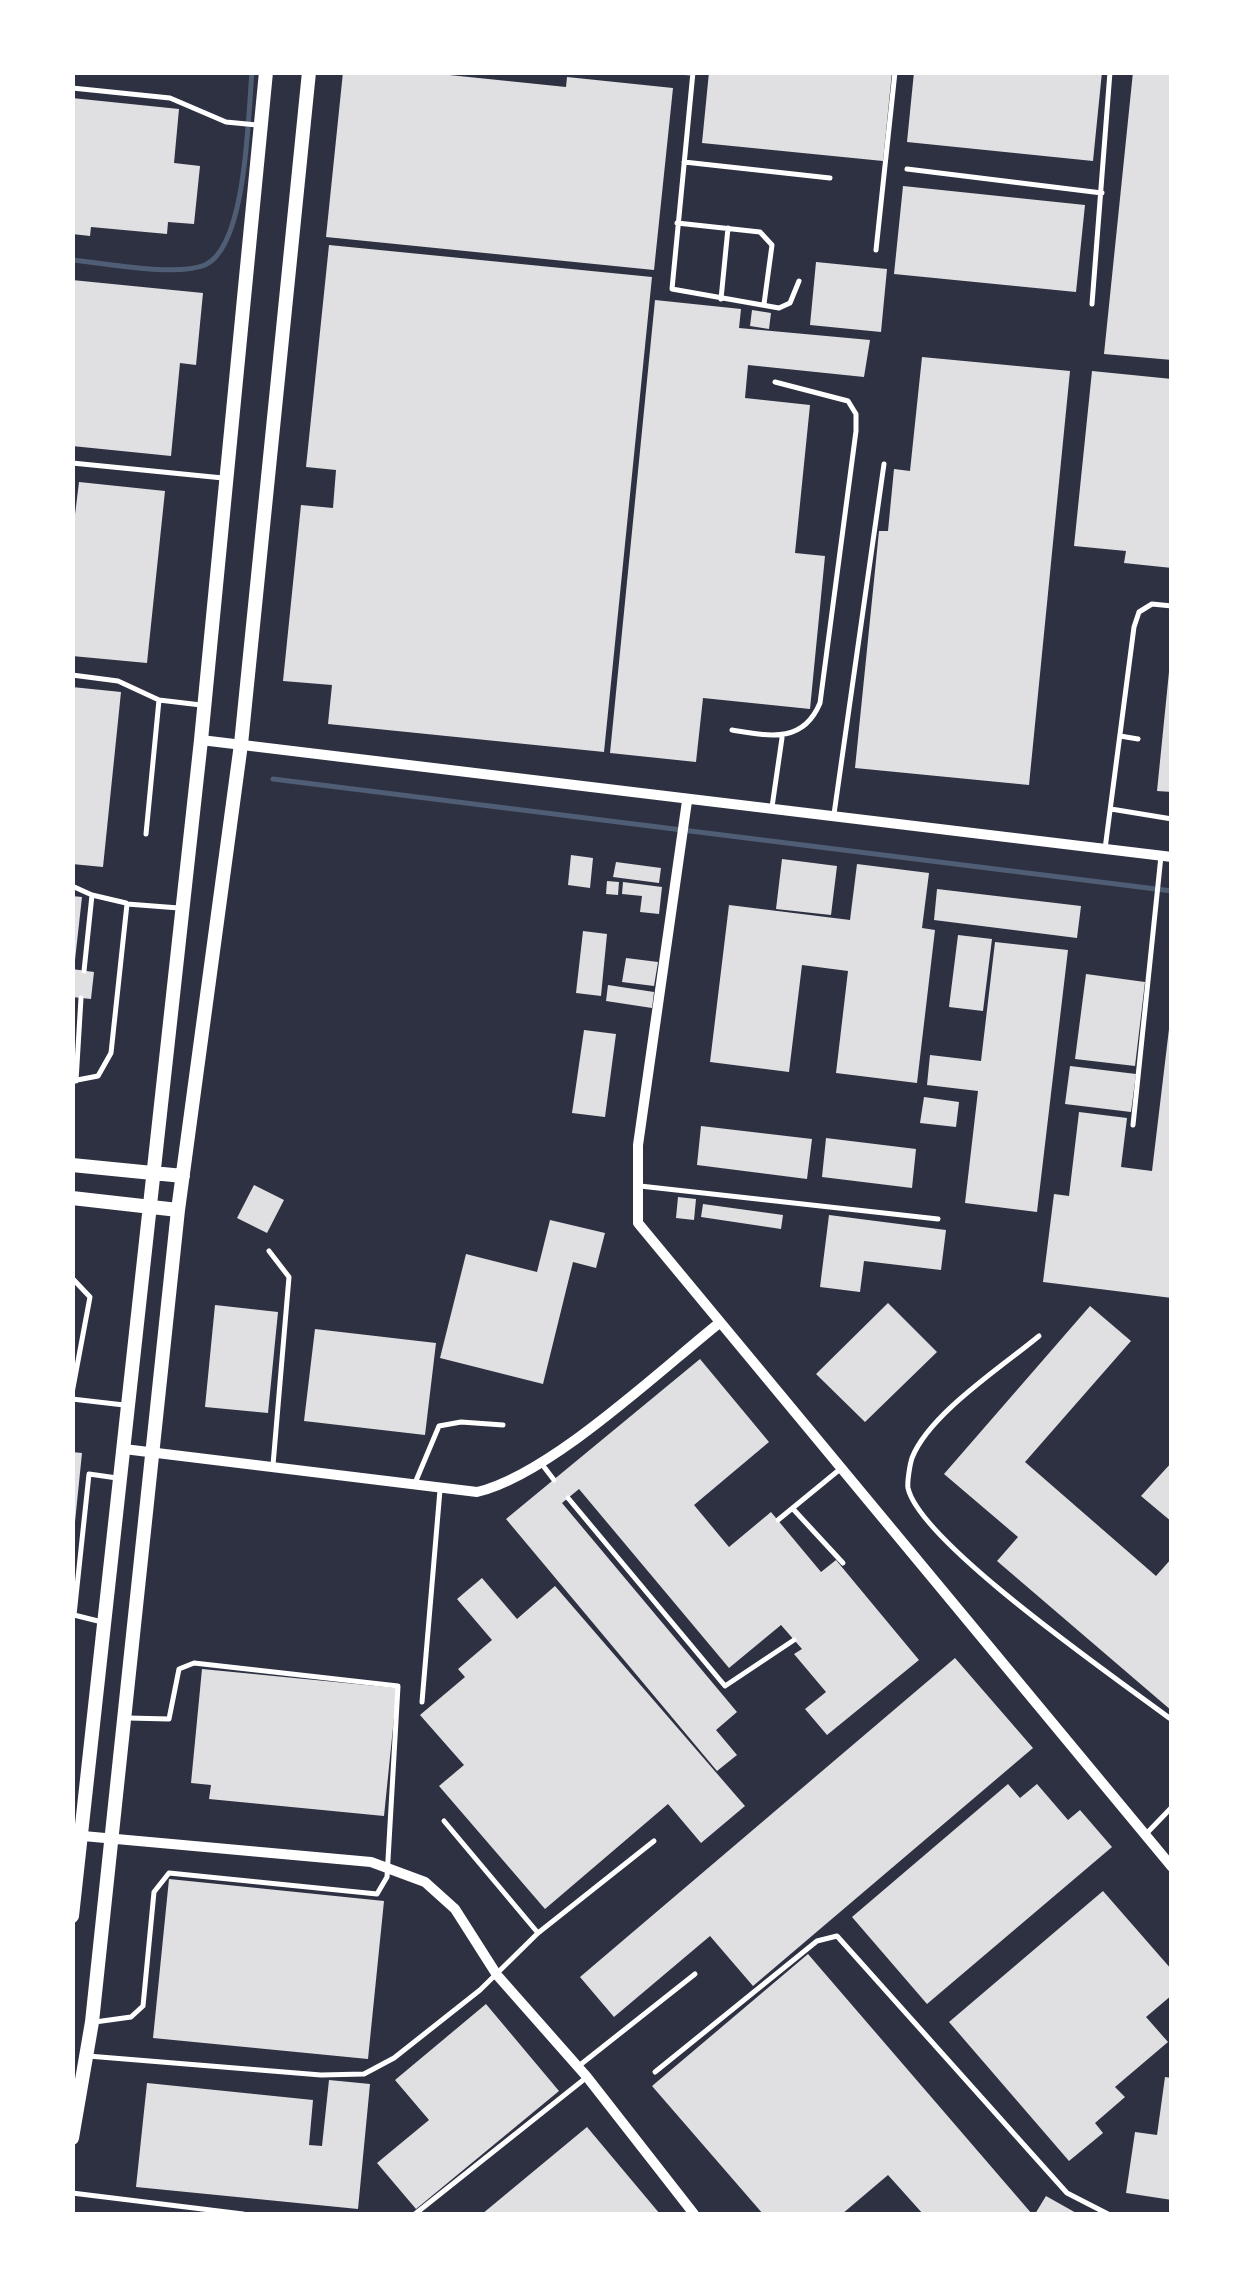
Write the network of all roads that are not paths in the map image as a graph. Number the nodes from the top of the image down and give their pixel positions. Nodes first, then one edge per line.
1 (266, 72) edge
2 (309, 72) edge
3 (676, 72) edge
4 (895, 72) edge
5 (1110, 72) edge
6 (693, 73) edge
7 (72, 88) edge
8 (255, 125) junction
9 (684, 162) junction
10 (907, 169) dead end
11 (830, 178) dead end
12 (1103, 193) junction
13 (677, 223) junction
14 (728, 228) junction
15 (876, 250) dead end
16 (800, 281) dead end
17 (721, 299) junction
18 (1092, 304) dead end
19 (764, 306) junction
20 (775, 382) dead end
21 (72, 464) edge
22 (884, 464) dead end
23 (226, 478) junction
24 (1172, 606) edge
25 (72, 675) edge
26 (159, 700) junction
27 (204, 706) junction
28 (732, 730) dead end
29 (1120, 736) junction
30 (782, 738) junction
31 (1138, 739) dead end
32 (201, 740) junction
33 (241, 744) junction
34 (687, 801) junction
35 (1111, 809) junction
36 (772, 810) junction
37 (834, 817) junction
38 (1172, 818) edge
39 (146, 834) dead end
40 (1105, 849) junction
41 (1166, 857) edge
42 (72, 886) edge
43 (92, 894) junction
44 (126, 904) junction
45 (180, 908) junction
46 (84, 970) dead end
47 (81, 998) dead end
48 (74, 1081) edge
49 (1134, 1125) dead end
50 (72, 1165) edge
51 (154, 1174) junction
52 (182, 1176) junction
53 (637, 1186) junction
54 (72, 1198) edge
55 (151, 1207) junction
56 (178, 1210) junction
57 (938, 1219) dead end
58 (269, 1251) dead end
59 (72, 1278) edge
60 (718, 1324) junction
61 (1039, 1336) dead end
62 (72, 1396) edge
63 (128, 1406) junction
64 (504, 1425) dead end
65 (124, 1449) junction
66 (152, 1452) junction
67 (540, 1463) junction
68 (272, 1468) junction
69 (839, 1470) junction
70 (121, 1479) junction
71 (554, 1480) dead end
72 (414, 1486) junction
73 (440, 1490) junction
74 (568, 1498) dead end
75 (794, 1510) junction
76 (778, 1520) dead end
77 (843, 1563) dead end
78 (105, 1622) junction
79 (794, 1640) dead end
80 (422, 1702) dead end
81 (124, 1718) junction
82 (1172, 1720) edge
83 (1172, 1808) edge
84 (444, 1820) dead end
85 (78, 1836) edge
86 (1144, 1837) junction
87 (112, 1839) junction
88 (654, 1841) dead end
89 (385, 1866) junction
90 (1172, 1867) edge
91 (72, 1916) edge
92 (538, 1933) junction
93 (695, 1974) dead end
94 (498, 1975) junction
95 (92, 2022) junction
96 (88, 2056) junction
97 (577, 2067) junction
98 (655, 2072) dead end
99 (586, 2077) junction
100 (72, 2138) edge
101 (72, 2192) edge
102 (244, 2214) edge
103 (415, 2214) edge
104 (694, 2214) edge
105 (1108, 2214) edge

1 - 8 street
2 - 33 street
3 - 6 lane
4 - 15 lane
5 - 12 lane
6 - 9 lane
7 - 8 lane
8 - 23 street
9 - 11 lane
9 - 13 lane
10 - 12 lane
12 - 18 lane
13 - 14 lane
13 - 17 lane
14 - 17 lane
14 - 19 lane
16 - 19 lane
17 - 19 lane
20 - 30 lane
21 - 23 lane
22 - 37 lane
23 - 27 street
24 - 29 lane
25 - 26 lane
26 - 27 lane
26 - 39 lane
27 - 32 street
28 - 30 lane
29 - 31 lane
29 - 35 lane
30 - 36 lane
32 - 33 street
32 - 45 street
33 - 34 street
33 - 52 street
34 - 36 street
34 - 53 street
35 - 38 lane
35 - 40 lane
36 - 37 street
37 - 40 street
40 - 41 street
41 - 49 lane
42 - 43 lane
43 - 44 lane
43 - 46 lane
44 - 45 lane
44 - 48 lane
45 - 51 street
47 - 48 lane
50 - 51 street
51 - 52 street
51 - 55 street
52 - 56 street
53 - 57 lane
53 - 60 street
54 - 55 street
55 - 56 street
55 - 63 street
56 - 66 street
58 - 68 lane
59 - 62 lane
60 - 67 street
60 - 69 street
61 - 82 lane
62 - 63 lane
63 - 65 street
64 - 72 lane
65 - 66 street
65 - 70 street
66 - 68 street
66 - 81 street
67 - 71 lane
67 - 73 street
68 - 72 street
69 - 75 lane
69 - 86 street
70 - 78 street
70 - 78 lane
72 - 73 street
73 - 80 lane
74 - 79 lane
75 - 76 lane
75 - 77 lane
78 - 85 street
81 - 87 street
81 - 89 lane
83 - 86 lane
84 - 92 lane
85 - 87 street
85 - 91 street
86 - 90 street
87 - 89 street
87 - 95 street
88 - 92 lane
89 - 94 street
89 - 95 lane
92 - 94 lane
93 - 97 lane
94 - 96 lane
94 - 97 street
95 - 96 street
96 - 100 street
97 - 99 street
98 - 105 lane
99 - 103 lane
99 - 104 street
101 - 102 lane

